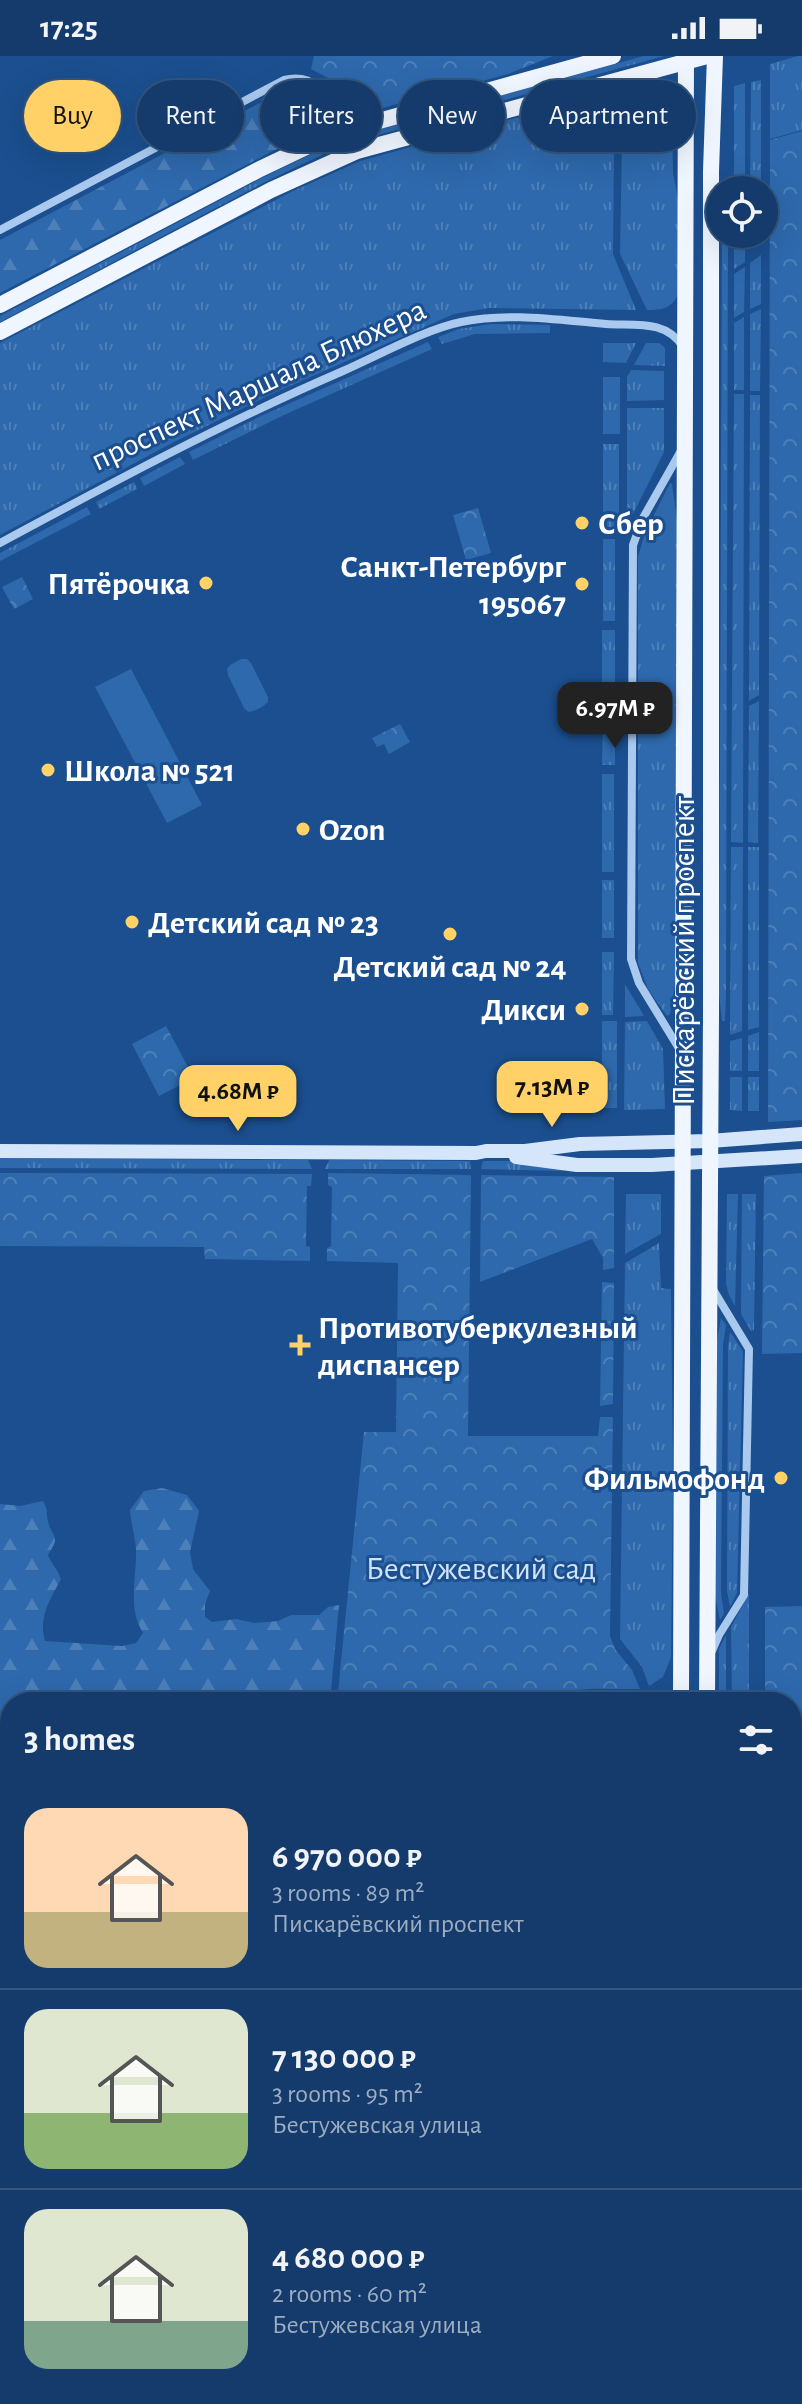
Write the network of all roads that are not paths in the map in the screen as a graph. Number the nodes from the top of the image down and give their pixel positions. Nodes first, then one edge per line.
1 (613, 56) edge
2 (707, 56) edge
3 (715, 56) edge
4 (686, 59) edge
5 (284, 80) edge
6 (307, 80) edge
7 (260, 93) edge
8 (382, 120) edge
9 (382, 144) edge
10 (296, 152) edge
11 (355, 152) edge
12 (0, 230) edge
13 (0, 305) edge
14 (0, 332) edge
15 (685, 351) junction
16 (684, 445) junction
17 (0, 543) edge
18 (682, 1054) junction
19 (802, 1134) edge
20 (710, 1141) junction
21 (682, 1142) junction
22 (0, 1151) edge
23 (476, 1153) junction
24 (802, 1156) edge
25 (710, 1162) junction
26 (682, 1164) junction
27 (709, 1284) junction
28 (707, 1663) junction
29 (681, 1692) edge
30 (707, 1692) edge

1 - 8 main road
2 - 4 main road
3 - 20 main road, Пискарёвский проспект
4 - 9 main road
4 - 15 main road, Пискарёвский проспект
5 - 6 street
7 - 12 street
10 - 13 main road
11 - 14 main road
15 - 16 main road, Пискарёвский проспект
15 - 17 street, проспект Маршала Блюхера
16 - 18 main road, Пискарёвский проспект
16 - 18 street
18 - 21 main road, Пискарёвский проспект
19 - 20 street
20 - 21 street
20 - 25 main road, Пискарёвский проспект
21 - 23 street
21 - 26 main road, Пискарёвский проспект
22 - 23 street
23 - 26 street
24 - 25 street
25 - 26 street
25 - 27 main road, Пискарёвский проспект
26 - 29 main road, Пискарёвский проспект
27 - 28 main road, Пискарёвский проспект
27 - 28 street
28 - 30 main road, Пискарёвский проспект

